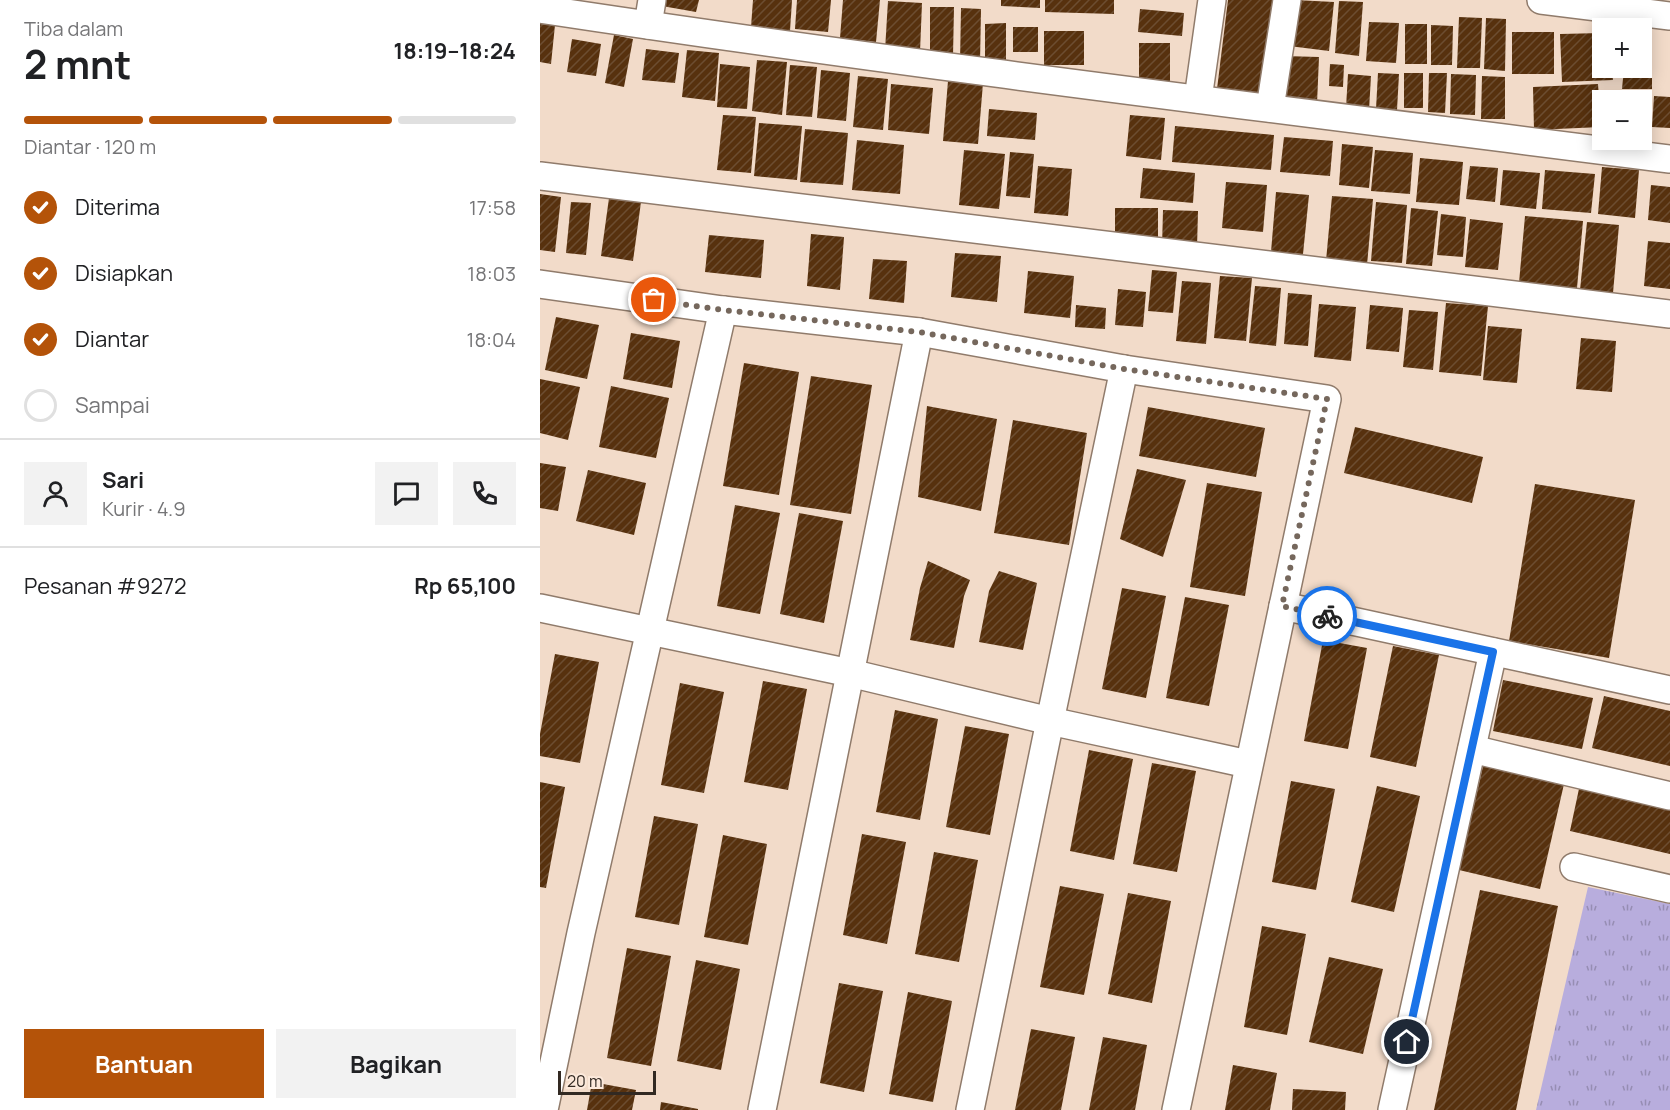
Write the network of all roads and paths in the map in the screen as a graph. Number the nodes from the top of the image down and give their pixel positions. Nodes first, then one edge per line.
1 (1212, 0) edge
2 (1287, 0) edge
3 (1541, 0) edge
4 (540, 9) edge
5 (650, 13) edge
6 (1670, 16) edge
7 (1198, 99) junction
8 (1270, 108) junction
9 (1670, 159) edge
10 (540, 176) edge
11 (540, 284) edge
12 (723, 310) junction
13 (1670, 314) edge
14 (919, 332) junction
15 (1124, 369) junction
16 (1282, 606) junction
17 (540, 608) edge
18 (649, 631) junction
19 (1493, 652) junction
20 (850, 673) junction
21 (1670, 690) edge
22 (1050, 721) junction
23 (1472, 749) junction
24 (1248, 764) junction
25 (1670, 796) edge
26 (1574, 867) dead end
27 (1670, 889) edge
28 (544, 1110) edge
29 (762, 1110) edge
30 (970, 1110) edge
31 (1176, 1110) edge
32 (1392, 1110) edge

1 - 7 street
2 - 8 street
3 - 6 street
4 - 5 street
5 - 7 street
7 - 8 street
8 - 9 street
10 - 13 street
11 - 12 street
12 - 14 street
12 - 18 street
14 - 15 street
14 - 20 street
15 - 16 street
15 - 22 street
16 - 19 street
16 - 24 street
17 - 18 street
18 - 20 street
18 - 28 street
19 - 21 street
19 - 23 street
20 - 22 street
20 - 29 street
22 - 24 street
22 - 30 street
23 - 25 street
23 - 32 street
24 - 31 street
26 - 27 street

